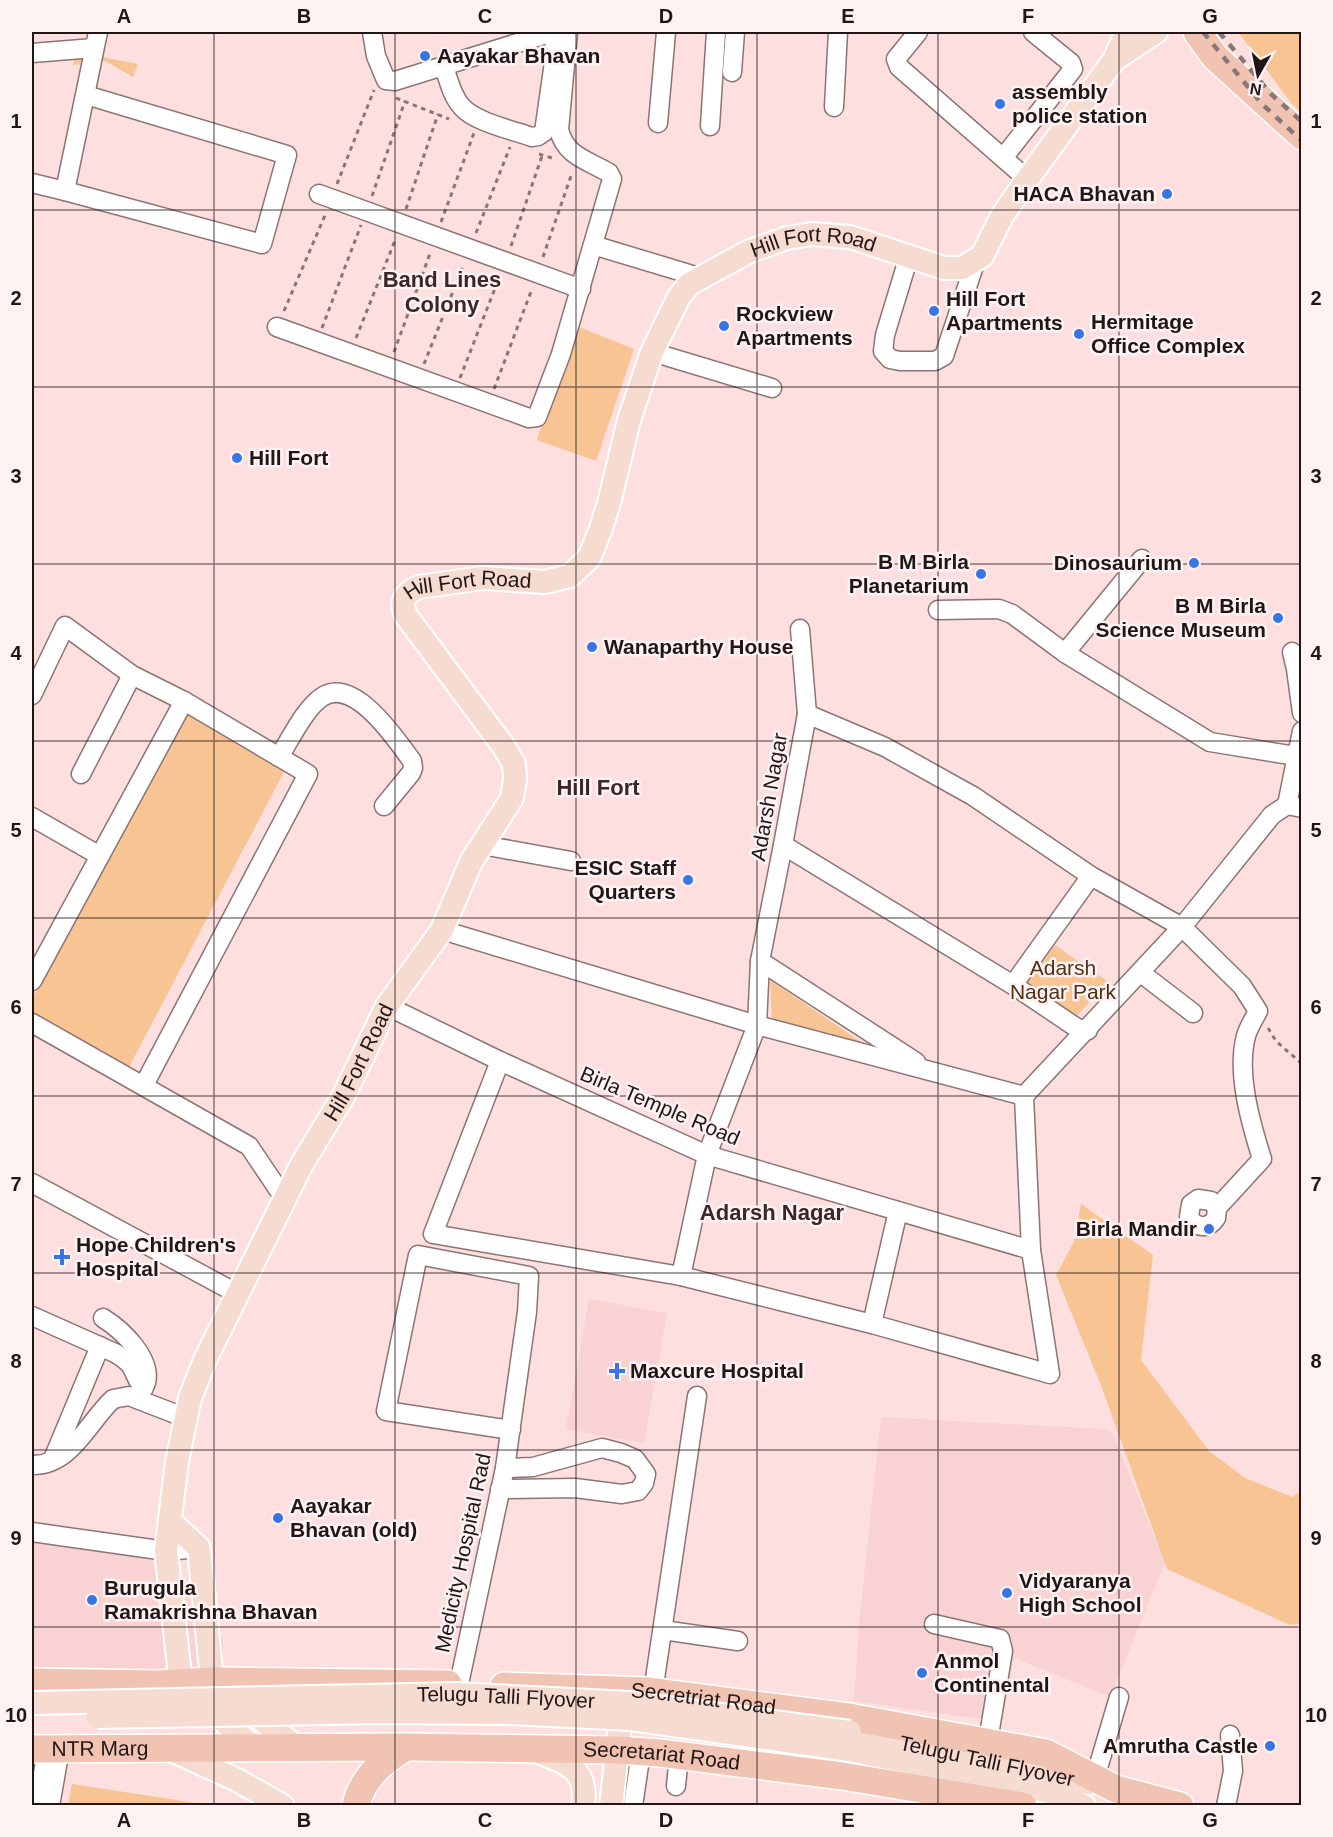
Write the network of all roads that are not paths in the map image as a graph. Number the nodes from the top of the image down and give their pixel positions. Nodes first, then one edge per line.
1 (372, 32) edge
2 (554, 32) edge
3 (568, 32) edge
4 (666, 32) edge
5 (716, 32) edge
6 (735, 32) edge
7 (838, 32) edge
8 (918, 32) edge
9 (1033, 32) edge
10 (1127, 32) edge
11 (1156, 32) edge
12 (1197, 32) edge
13 (96, 40) edge
14 (32, 53) edge
15 (1114, 60) junction
16 (444, 67) junction
17 (732, 72) dead end
18 (86, 95) junction
19 (834, 107) dead end
20 (658, 123) dead end
21 (710, 126) dead end
22 (1302, 136) edge
23 (1003, 158) junction
24 (1026, 179) junction
25 (32, 183) edge
26 (65, 191) junction
27 (326, 196) road end
28 (593, 245) junction
29 (909, 256) junction
30 (976, 260) junction
31 (699, 277) junction
32 (581, 289) junction
33 (277, 327) road end
34 (652, 352) junction
35 (772, 388) dead end
36 (1142, 559) dead end
37 (938, 610) dead end
38 (800, 629) dead end
39 (1065, 652) junction
40 (1292, 652) dead end
41 (132, 675) junction
42 (32, 695) edge
43 (184, 701) junction
44 (1302, 713) edge
45 (807, 714) junction
46 (1302, 731) edge
47 (279, 757) junction
48 (1300, 757) edge
49 (81, 774) dead end
50 (384, 806) dead end
51 (1294, 807) edge
52 (32, 817) edge
53 (482, 844) junction
54 (783, 845) junction
55 (99, 856) junction
56 (571, 861) dead end
57 (1090, 876) junction
58 (1182, 927) junction
59 (442, 930) junction
60 (760, 961) junction
61 (1141, 973) junction
62 (32, 981) edge
63 (1013, 985) junction
64 (387, 1006) junction
65 (1193, 1013) dead end
66 (32, 1023) edge
67 (757, 1025) junction
68 (1088, 1030) junction
69 (500, 1061) junction
70 (930, 1071) junction
71 (144, 1085) junction
72 (1024, 1096) junction
73 (707, 1155) junction
74 (32, 1183) edge
75 (284, 1198) junction
76 (1217, 1208) dead end
77 (898, 1211) junction
78 (1031, 1250) junction
79 (681, 1276) junction
80 (238, 1294) junction
81 (32, 1316) edge
82 (103, 1318) dead end
83 (872, 1324) junction
84 (100, 1346) junction
85 (145, 1395) junction
86 (697, 1396) dead end
87 (186, 1418) junction
88 (511, 1430) junction
89 (53, 1460) junction
90 (32, 1465) edge
91 (505, 1468) junction
92 (500, 1489) junction
93 (170, 1521) junction
94 (32, 1532) edge
95 (199, 1548) junction
96 (166, 1551) junction
97 (934, 1624) dead end
98 (663, 1630) junction
99 (738, 1641) dead end
100 (212, 1681) junction
101 (32, 1682) edge
102 (181, 1684) junction
103 (459, 1684) junction
104 (624, 1690) junction
105 (653, 1692) junction
106 (1119, 1697) dead end
107 (32, 1703) edge
108 (32, 1716) edge
109 (1230, 1735) dead end
110 (850, 1741) junction
111 (988, 1742) junction
112 (406, 1747) junction
113 (168, 1748) junction
114 (254, 1748) junction
115 (298, 1748) junction
116 (46, 1749) edge
117 (529, 1749) junction
118 (629, 1751) junction
119 (679, 1755) junction
120 (1106, 1783) junction
121 (675, 1786) dead end
122 (36, 1806) edge
123 (50, 1806) edge
124 (283, 1806) edge
125 (356, 1806) edge
126 (584, 1806) edge
127 (611, 1806) edge
128 (633, 1806) edge
129 (1023, 1806) edge
130 (1084, 1806) edge
131 (1180, 1806) edge
132 (1226, 1806) edge

1 - 16 street
2 - 16 street
2 - 16 street
3 - 28 street
4 - 20 street
5 - 21 street
6 - 17 street
7 - 19 street
8 - 23 street
9 - 23 street
10 - 15 main road
11 - 15 main road
12 - 22 highway
13 - 14 street
13 - 18 street
15 - 24 main road
18 - 26 street
18 - 26 street
23 - 24 street
24 - 30 main road
25 - 26 street
27 - 32 street
28 - 31 street
28 - 32 street
29 - 30 main road, Hill Fort Road
29 - 30 street
29 - 31 main road, Hill Fort Road
31 - 34 main road, Hill Fort Road
32 - 33 street
34 - 35 street
34 - 53 main road, Hill Fort Road
36 - 39 street
37 - 39 street
38 - 45 street
39 - 48 street
40 - 44 street
41 - 42 street
41 - 43 street
41 - 49 street
43 - 47 street
43 - 55 street
45 - 54 street, Adarsh Nagar
45 - 57 street, Adarsh Nagar
46 - 48 street
47 - 50 street
47 - 71 street
48 - 51 street
51 - 58 street
52 - 55 street
53 - 56 street
53 - 59 main road, Hill Fort Road
54 - 60 street, Adarsh Nagar
54 - 63 street
55 - 62 street
57 - 58 street, Adarsh Nagar
57 - 63 street
58 - 61 street
58 - 76 street, Adarsh Nagar
59 - 64 main road, Hill Fort Road
59 - 67 street
60 - 67 street, Adarsh Nagar
60 - 70 street
61 - 65 street
61 - 68 street
63 - 68 street
64 - 69 street, Birla Temple Road
64 - 75 main road, Hill Fort Road
66 - 71 street
67 - 70 street
67 - 73 street, Adarsh Nagar
68 - 72 street
69 - 73 street, Birla Temple Road
69 - 79 street
70 - 72 street
71 - 75 street
72 - 78 street
73 - 77 street, Birla Temple Road
73 - 79 street, Adarsh Nagar
74 - 80 street
75 - 80 main road, Hill Fort Road
77 - 78 street, Birla Temple Road
77 - 83 street
78 - 83 street
79 - 83 street
80 - 87 main road, Hill Fort Road
81 - 84 street
82 - 85 street
84 - 85 street
84 - 89 street
85 - 87 street
85 - 89 street
86 - 98 street
87 - 93 main road, Hill Fort Road
88 - 88 street, Medicity Hospital Rad
88 - 91 street, Medicity Hospital Rad
89 - 90 street
91 - 92 street, Medicity Hospital Rad
91 - 92 street
92 - 103 street, Medicity Hospital Rad
93 - 95 main road
93 - 96 main road, Hill Fort Road
94 - 96 street
95 - 96 street
95 - 100 main road
96 - 102 main road, Hill Fort Road
97 - 111 street
98 - 99 street
98 - 105 street
100 - 102 highway, Secretriat Road
100 - 103 highway, Secretriat Road
100 - 115 main road
101 - 102 highway, Secretriat Road
102 - 114 main road
103 - 104 highway, Secretriat Road
104 - 105 highway, Secretriat Road
104 - 118 main road
105 - 111 highway, Secretriat Road
106 - 120 street
107 - 110 main road, Telugu Talli Flyover, bridge
108 - 110 main road, Telugu Talli Flyover, bridge
109 - 132 street
110 - 120 main road, Telugu Talli Flyover
110 - 130 main road, Telugu Talli Flyover
111 - 120 highway, Secretriat Road
112 - 115 highway, Secretariat Road
112 - 117 highway, Secretariat Road
112 - 125 highway
113 - 114 highway, NTR Marg
113 - 116 highway, NTR Marg
113 - 124 main road
114 - 115 highway, Secretariat Road
116 - 122 street
116 - 123 street
117 - 118 highway, Secretariat Road
117 - 126 main road
118 - 119 highway, Secretariat Road
118 - 127 main road
118 - 128 street
119 - 121 street
119 - 129 highway, Secretariat Road
120 - 131 highway, Secretriat Road

